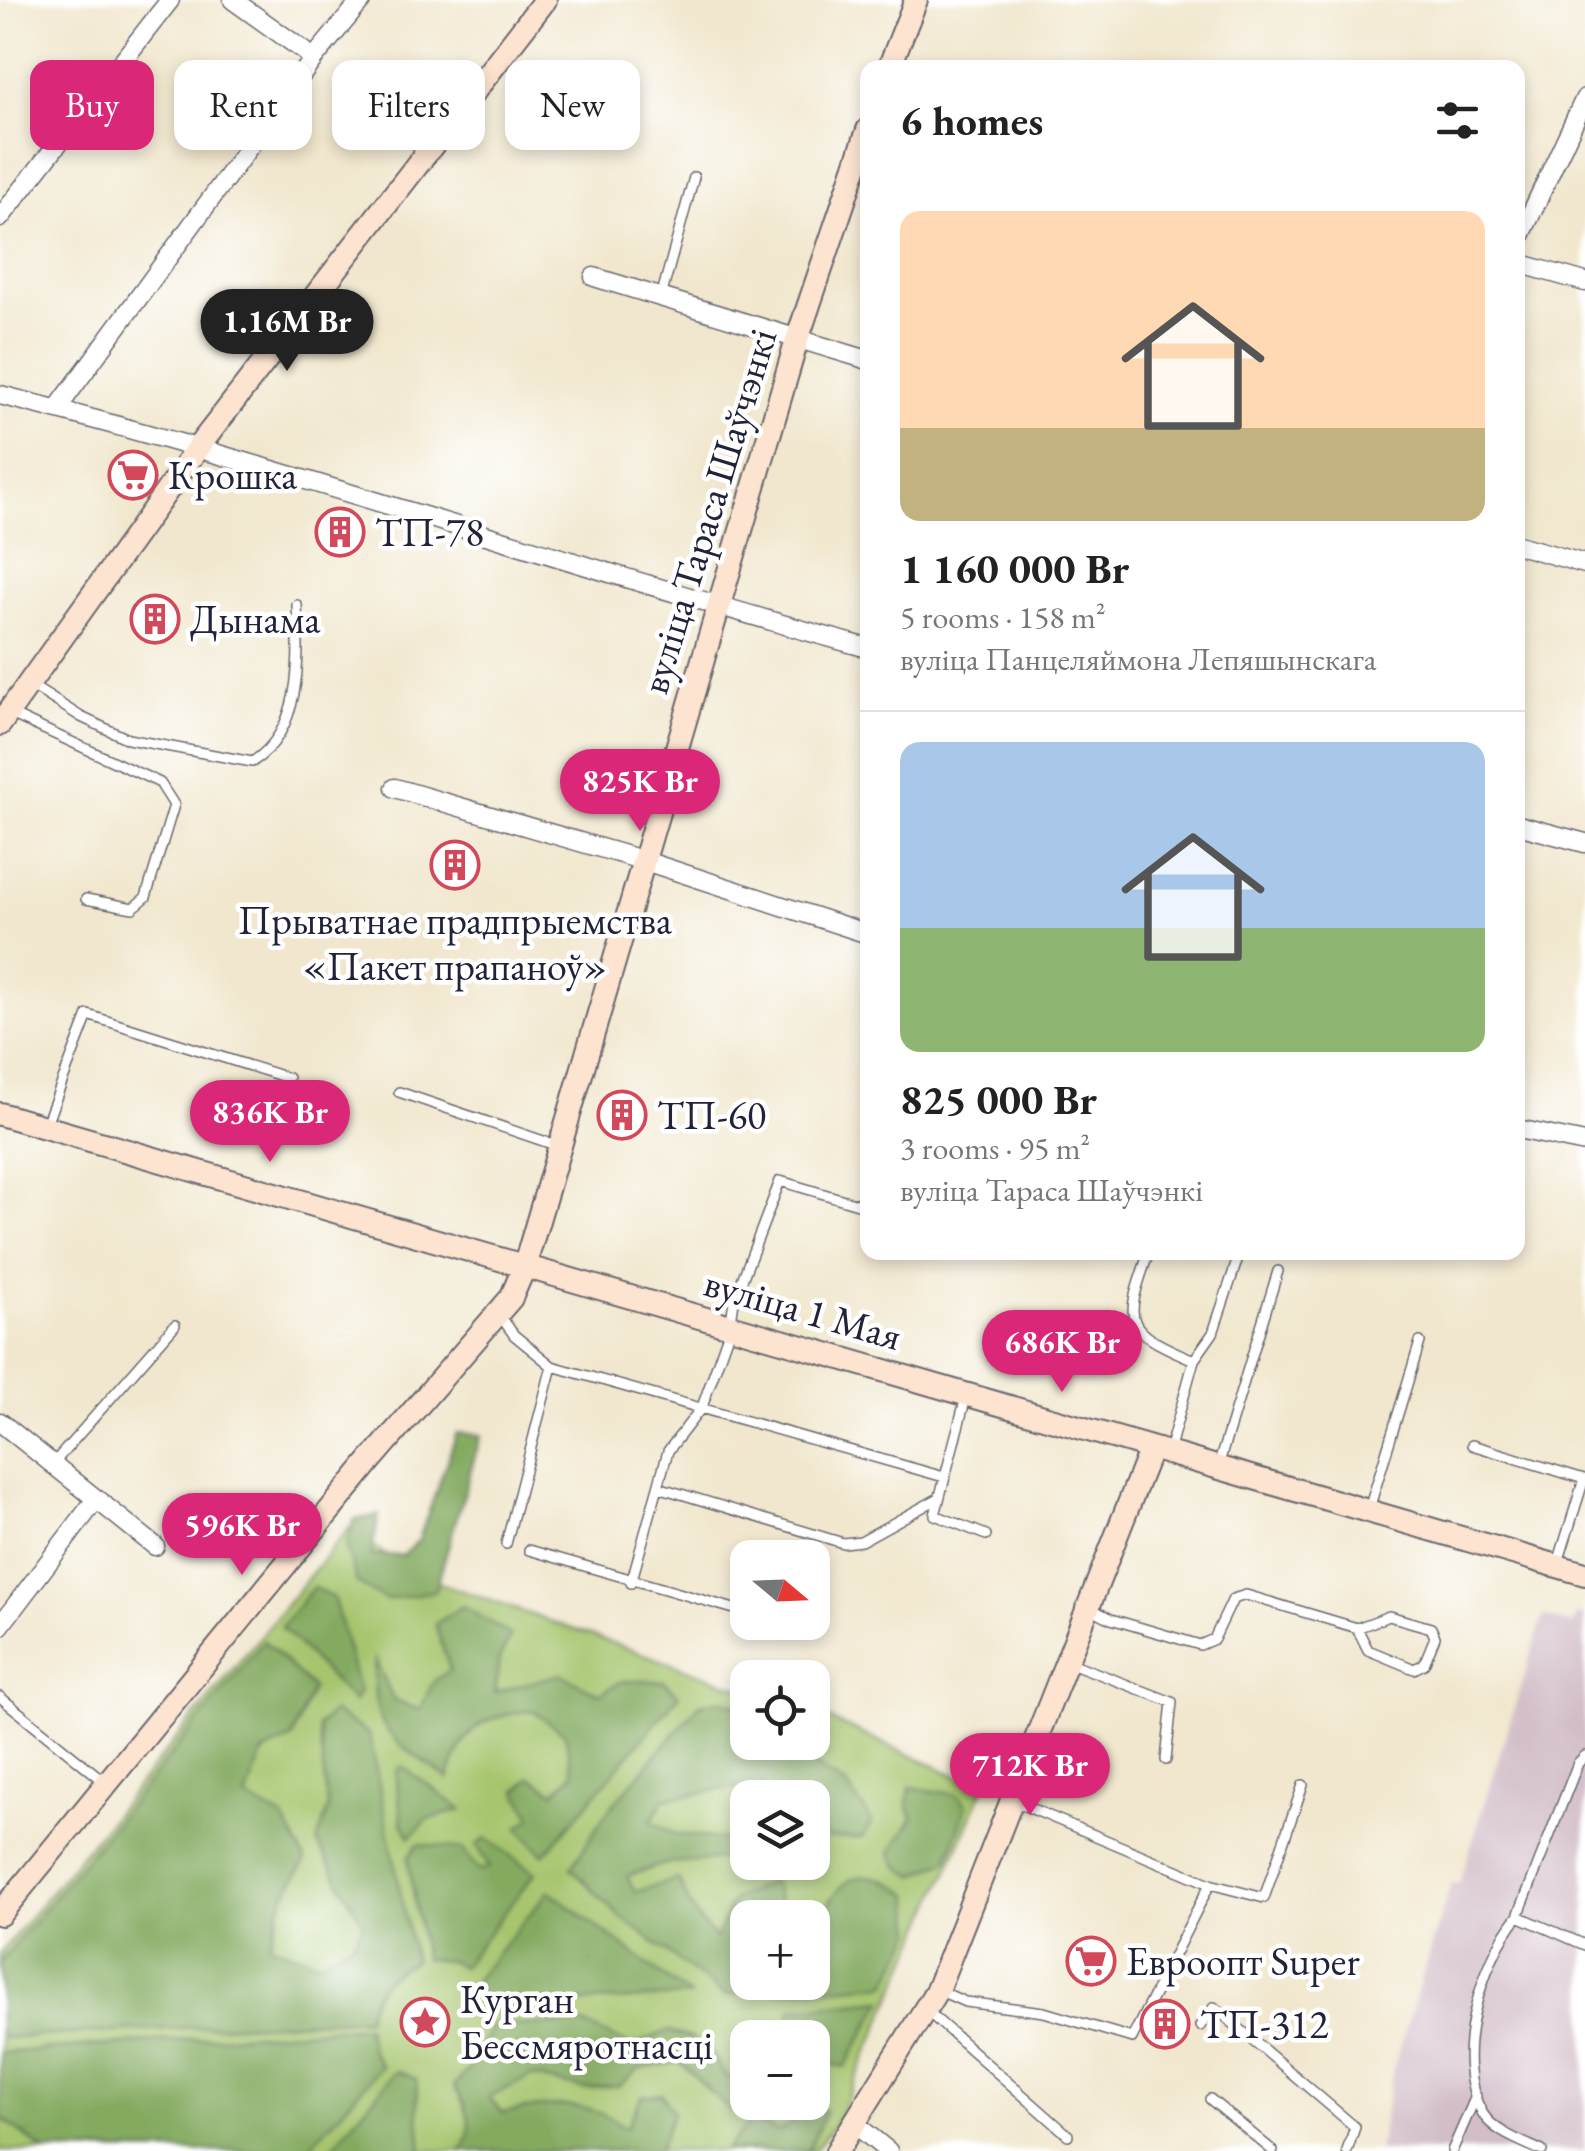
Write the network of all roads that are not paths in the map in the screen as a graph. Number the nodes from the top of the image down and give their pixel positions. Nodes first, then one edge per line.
1 (170, 0) edge
2 (233, 0) edge
3 (362, 0) edge
4 (545, 0) edge
5 (916, 0) edge
6 (314, 58) junction
7 (892, 60) edge
8 (1584, 103) edge
9 (860, 154) edge
10 (694, 176) dead end
11 (0, 218) edge
12 (1525, 227) edge
13 (1525, 264) edge
14 (594, 277) dead end
15 (1585, 282) edge
16 (660, 299) junction
17 (797, 340) junction
18 (860, 358) edge
19 (0, 395) edge
20 (57, 409) junction
21 (198, 446) junction
22 (1525, 547) edge
23 (1585, 564) edge
24 (297, 605) dead end
25 (716, 607) junction
26 (860, 646) edge
27 (30, 684) junction
28 (4, 718) edge
29 (395, 788) dead end
30 (1525, 826) edge
31 (1585, 843) edge
32 (645, 860) junction
33 (86, 899) dead end
34 (860, 931) edge
35 (288, 1078) dead end
36 (400, 1092) dead end
37 (0, 1114) edge
38 (45, 1126) junction
39 (1525, 1130) edge
40 (1585, 1143) edge
41 (560, 1147) junction
42 (860, 1205) edge
43 (1146, 1260) edge
44 (1237, 1260) edge
45 (524, 1268) junction
46 (1278, 1271) dead end
47 (498, 1312) junction
48 (175, 1324) dead end
49 (730, 1328) junction
50 (1420, 1342) dead end
51 (1194, 1360) junction
52 (552, 1366) junction
53 (966, 1397) junction
54 (702, 1406) junction
55 (0, 1422) edge
56 (1472, 1445) dead end
57 (1160, 1451) junction
58 (52, 1465) junction
59 (1217, 1468) junction
60 (944, 1477) junction
61 (1584, 1479) edge
62 (658, 1488) junction
63 (939, 1498) junction
64 (94, 1502) junction
65 (1368, 1512) junction
66 (986, 1535) dead end
67 (506, 1544) dead end
68 (154, 1546) dead end
69 (529, 1550) dead end
70 (1557, 1566) junction
71 (1585, 1574) edge
72 (631, 1583) junction
73 (1090, 1608) junction
74 (730, 1609) edge
75 (0, 1626) edge
76 (1356, 1628) junction
77 (1068, 1662) junction
78 (0, 1697) edge
79 (1585, 1756) edge
80 (1166, 1760) dead end
81 (106, 1784) junction
82 (1304, 1786) dead end
83 (1009, 1799) junction
84 (1210, 1884) junction
85 (0, 1914) edge
86 (1518, 1916) junction
87 (1585, 1945) edge
88 (932, 2000) junction
89 (1200, 2026) dead end
90 (1476, 2096) junction
91 (1210, 2100) dead end
92 (856, 2125) junction
93 (1068, 2135) dead end
94 (837, 2151) edge
95 (888, 2151) edge
96 (1274, 2151) edge
97 (1347, 2151) edge
98 (1452, 2151) edge
99 (1542, 2151) edge

1 - 11 street
2 - 6 street
3 - 6 street
4 - 21 street
5 - 7 street
6 - 20 street
8 - 12 street
9 - 17 street, вуліца Тараса Шаўчэнкі
10 - 16 lane
13 - 15 street
14 - 16 street
16 - 17 street
17 - 18 street
17 - 25 street, вуліца Тараса Шаўчэнкі
19 - 20 street
20 - 21 street
21 - 25 street
21 - 27 street
22 - 23 street
24 - 27 lane
25 - 26 street
25 - 32 street, вуліца Тараса Шаўчэнкі
27 - 28 street
28 - 33 lane
29 - 32 street
30 - 31 street
32 - 34 street
32 - 41 street, вуліца Тараса Шаўчэнкі
35 - 38 lane
36 - 41 lane
37 - 38 street, вуліца 1 Мая
38 - 45 street, вуліца 1 Мая
39 - 40 street
41 - 45 street, вуліца Тараса Шаўчэнкі
42 - 49 lane
43 - 51 lane
44 - 51 lane
45 - 47 street, вуліца Тараса Шаўчэнкі
45 - 49 street, вуліца 1 Мая
46 - 59 lane
47 - 52 lane
47 - 81 street, вуліца Тараса Шаўчэнкі
48 - 58 lane
49 - 53 street, вуліца 1 Мая
49 - 54 lane
50 - 65 lane
51 - 57 lane
52 - 54 lane
52 - 67 lane
53 - 57 street, вуліца 1 Мая
53 - 60 lane
54 - 60 lane
54 - 62 lane
55 - 58 street
56 - 61 lane
57 - 59 street, вуліца 1 Мая
57 - 73 street
58 - 64 street
59 - 65 street, вуліца 1 Мая
60 - 63 lane
61 - 70 lane
62 - 63 lane
62 - 72 lane
63 - 66 lane
64 - 68 street
64 - 75 street
65 - 70 street, вуліца 1 Мая
69 - 72 lane
70 - 71 street, вуліца 1 Мая
72 - 74 lane
73 - 76 lane
73 - 77 street
76 - 76 lane
77 - 80 lane
77 - 83 street
78 - 81 lane
79 - 86 lane
81 - 85 street, вуліца Тараса Шаўчэнкі
82 - 84 lane
83 - 84 lane
83 - 88 street
84 - 88 lane
86 - 87 lane
86 - 90 lane
88 - 92 street
88 - 93 lane
89 - 97 lane
90 - 98 lane
90 - 99 lane
91 - 96 lane
92 - 94 street
92 - 95 street

